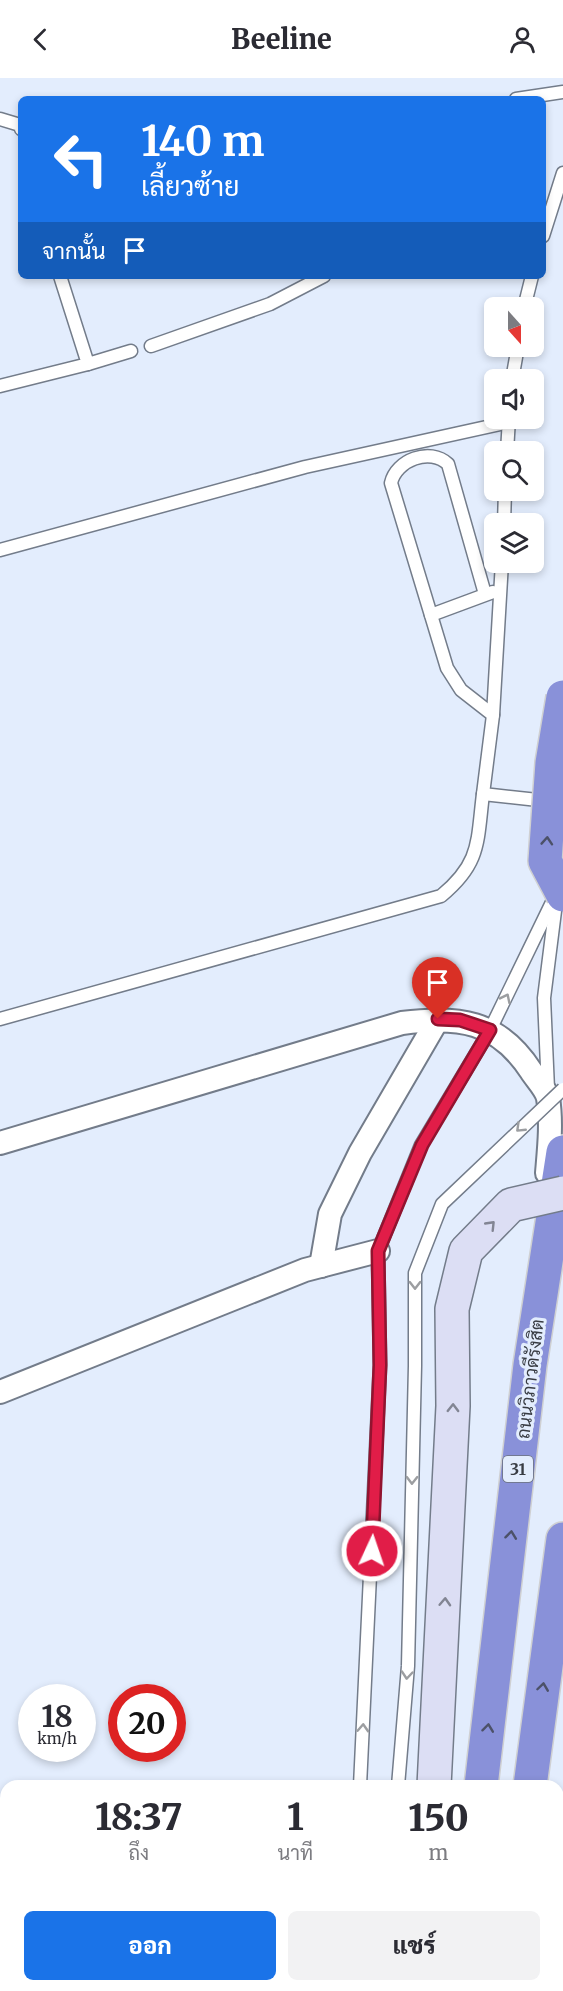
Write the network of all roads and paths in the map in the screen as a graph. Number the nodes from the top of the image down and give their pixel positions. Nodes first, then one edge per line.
1 (563, 92) edge
2 (536, 96) edge
3 (0, 119) edge
4 (18, 124) edge
5 (563, 173) edge
6 (548, 198) edge
7 (546, 213) edge
8 (61, 279) edge
9 (318, 279) edge
10 (531, 279) edge
11 (527, 297) edge
12 (151, 346) dead end
13 (131, 351) dead end
14 (88, 364) junction
15 (0, 386) edge
16 (484, 426) edge
17 (0, 550) edge
18 (501, 573) edge
19 (500, 590) junction
20 (485, 594) junction
21 (431, 615) junction
22 (563, 697) edge
23 (493, 715) junction
24 (483, 794) junction
25 (563, 803) edge
26 (563, 876) edge
27 (560, 894) edge
28 (0, 1019) edge
29 (438, 1019) junction
30 (490, 1030) junction
31 (555, 1092) edge
32 (0, 1143) edge
33 (563, 1152) edge
34 (563, 1193) edge
35 (378, 1251) junction
36 (321, 1266) junction
37 (530, 1365) junction
38 (0, 1392) edge
39 (563, 1539) edge
40 (360, 1780) edge
41 (398, 1780) edge
42 (434, 1780) edge
43 (482, 1780) edge
44 (531, 1780) edge

1 - 2 lane
3 - 4 lane
5 - 6 lane
6 - 7 lane
8 - 14 lane
9 - 12 lane
10 - 11 lane
13 - 14 lane
14 - 15 lane
16 - 17 lane
18 - 19 lane
19 - 20 lane
19 - 23 lane
20 - 21 lane
20 - 21 lane
21 - 23 lane
27 -> 22 highway, bridge
23 - 24 lane
24 - 25 lane
24 - 28 lane
26 - 27 lane
30 -> 27 lane
27 - 31 lane
29 - 30 street
29 - 32 street
29 - 36 street
30 - 31 street
30 - 35 lane
31 - 37 street
31 -> 41 lane, bridge
33 - 37 highway, ถนนวิภาวดีรังสิต / 31
42 -> 34 main road, bridge
35 - 36 street
40 -> 35 lane
36 - 38 street
43 -> 37 highway, ถนนวิภาวดีรังสิต / 31
44 -> 39 highway

